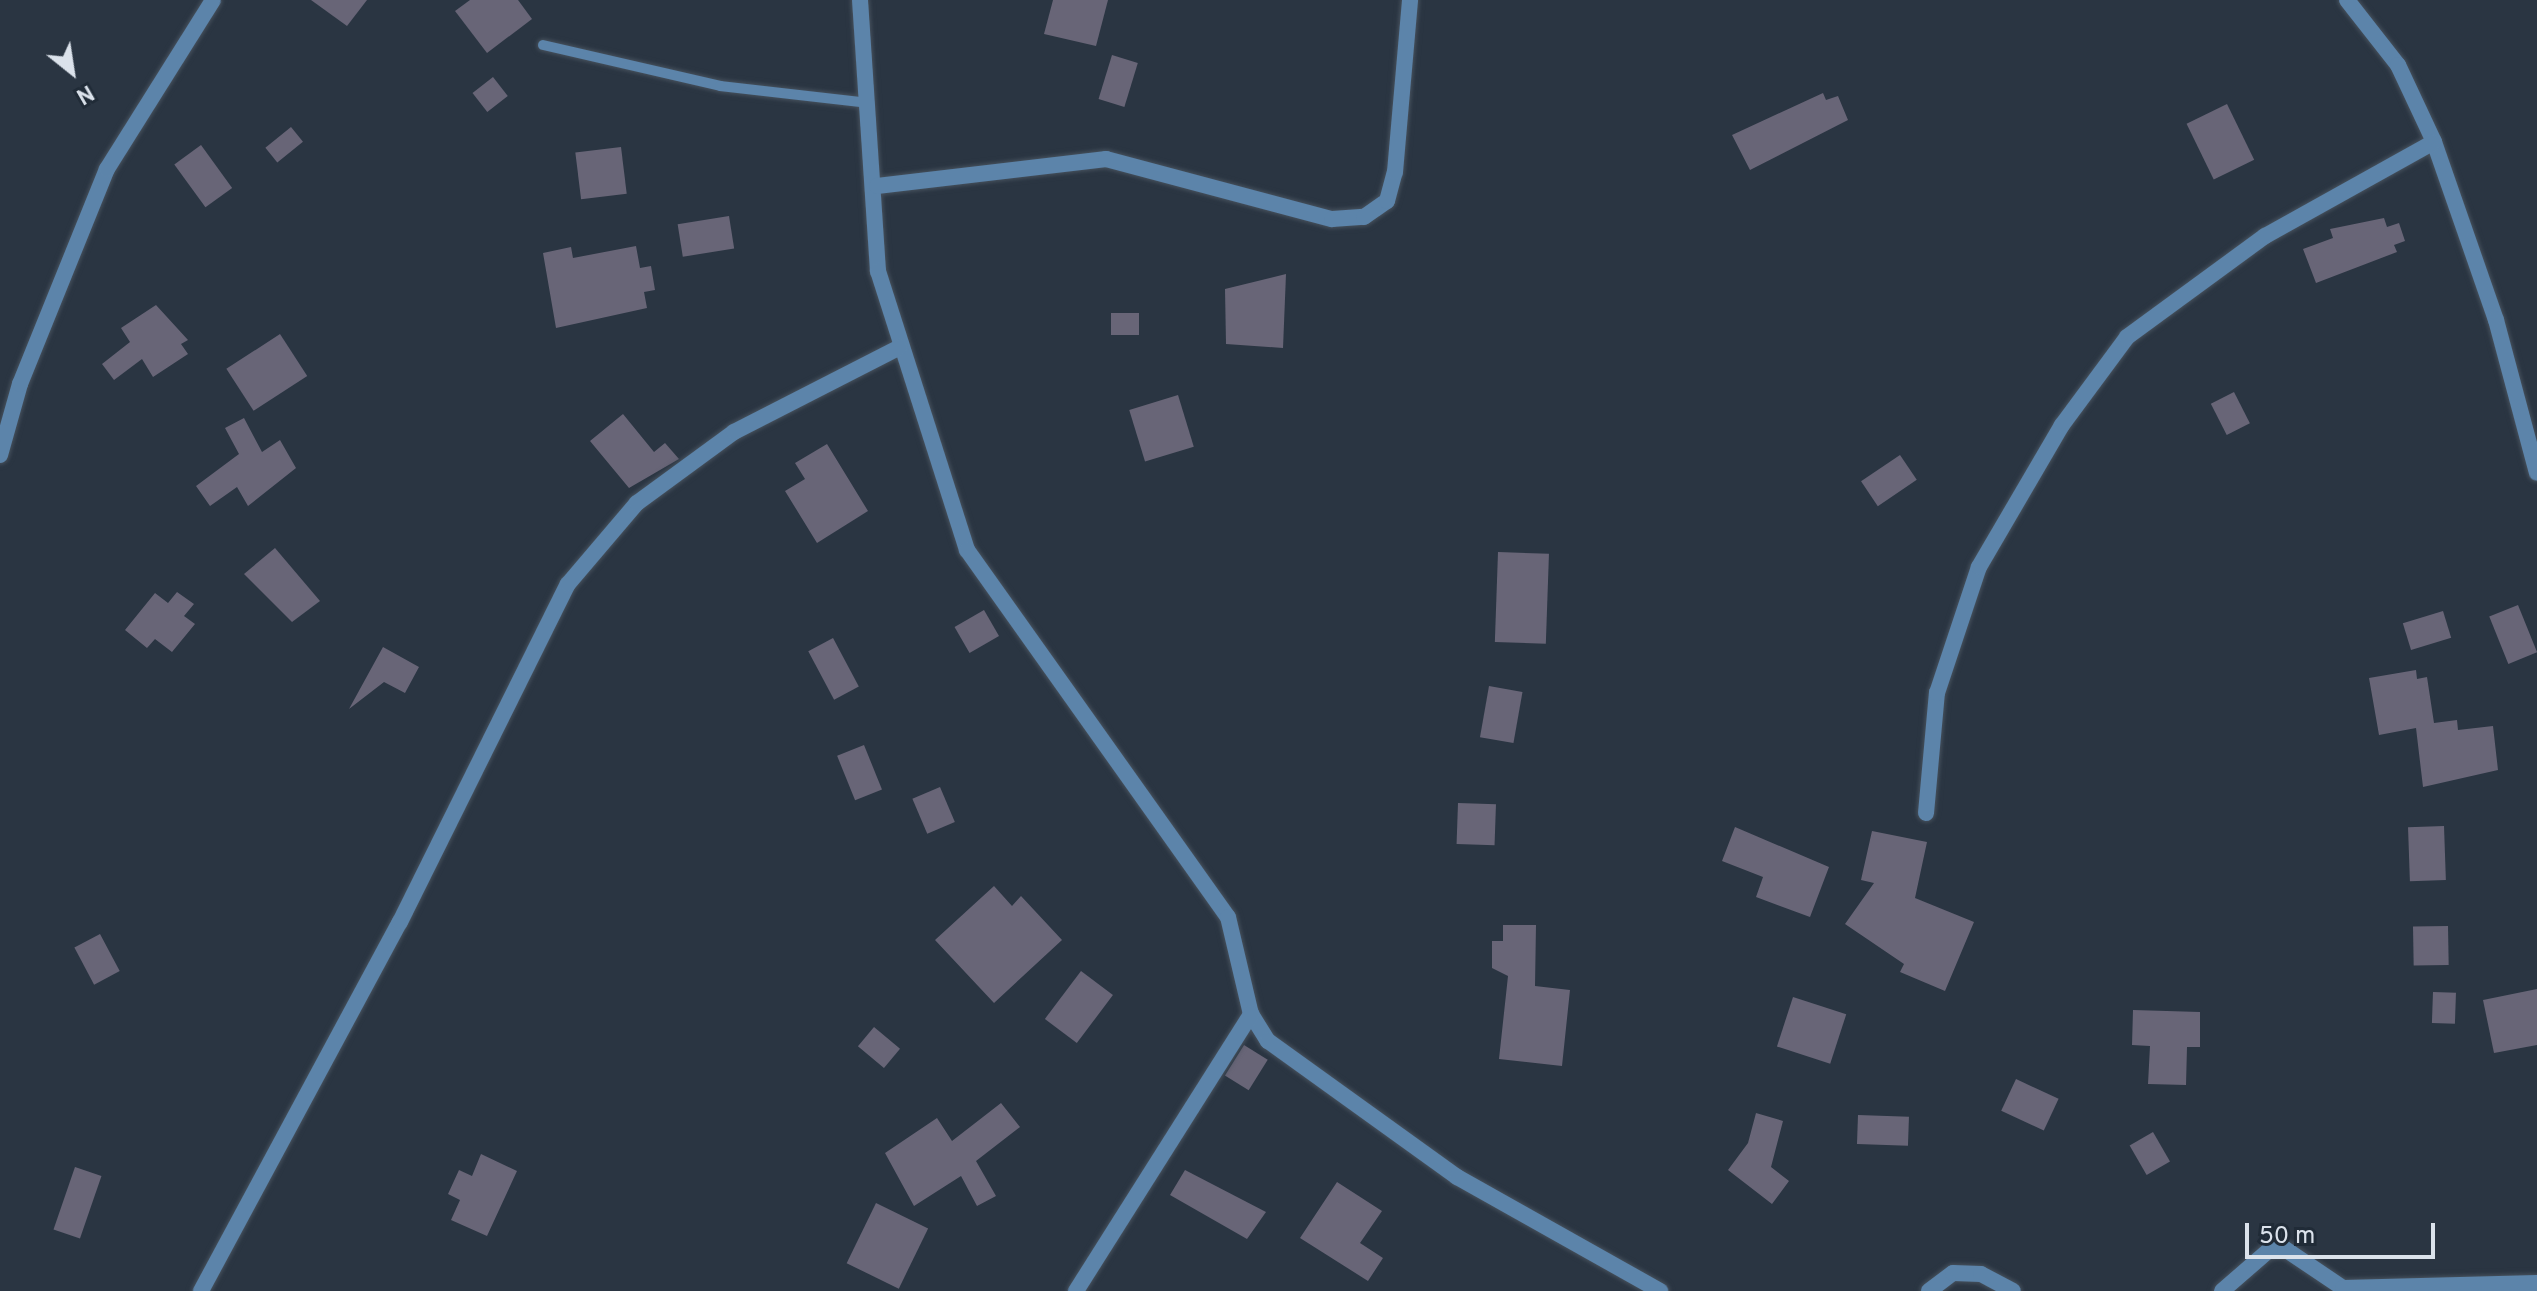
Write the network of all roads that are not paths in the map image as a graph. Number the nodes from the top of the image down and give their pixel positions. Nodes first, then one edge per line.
1 (213, 0) edge
2 (860, 0) edge
3 (1410, 0) edge
4 (2347, 0) edge
5 (543, 45) dead end
6 (869, 103) junction
7 (2434, 142) junction
8 (877, 186) junction
9 (900, 347) junction
10 (0, 455) edge
11 (2537, 473) edge
12 (1926, 813) dead end
13 (1251, 1014) junction
14 (2537, 1283) edge
15 (201, 1291) edge
16 (1076, 1291) edge
17 (1660, 1291) edge
18 (1929, 1291) edge
19 (2013, 1291) edge
20 (2222, 1291) edge

1 - 10 street
2 - 6 street
3 - 8 street
4 - 7 street
5 - 6 lane
6 - 8 street
7 - 11 street
7 - 12 street
8 - 9 street
9 - 13 street
9 - 15 street
13 - 16 street
13 - 17 street
14 - 20 street
18 - 19 street

